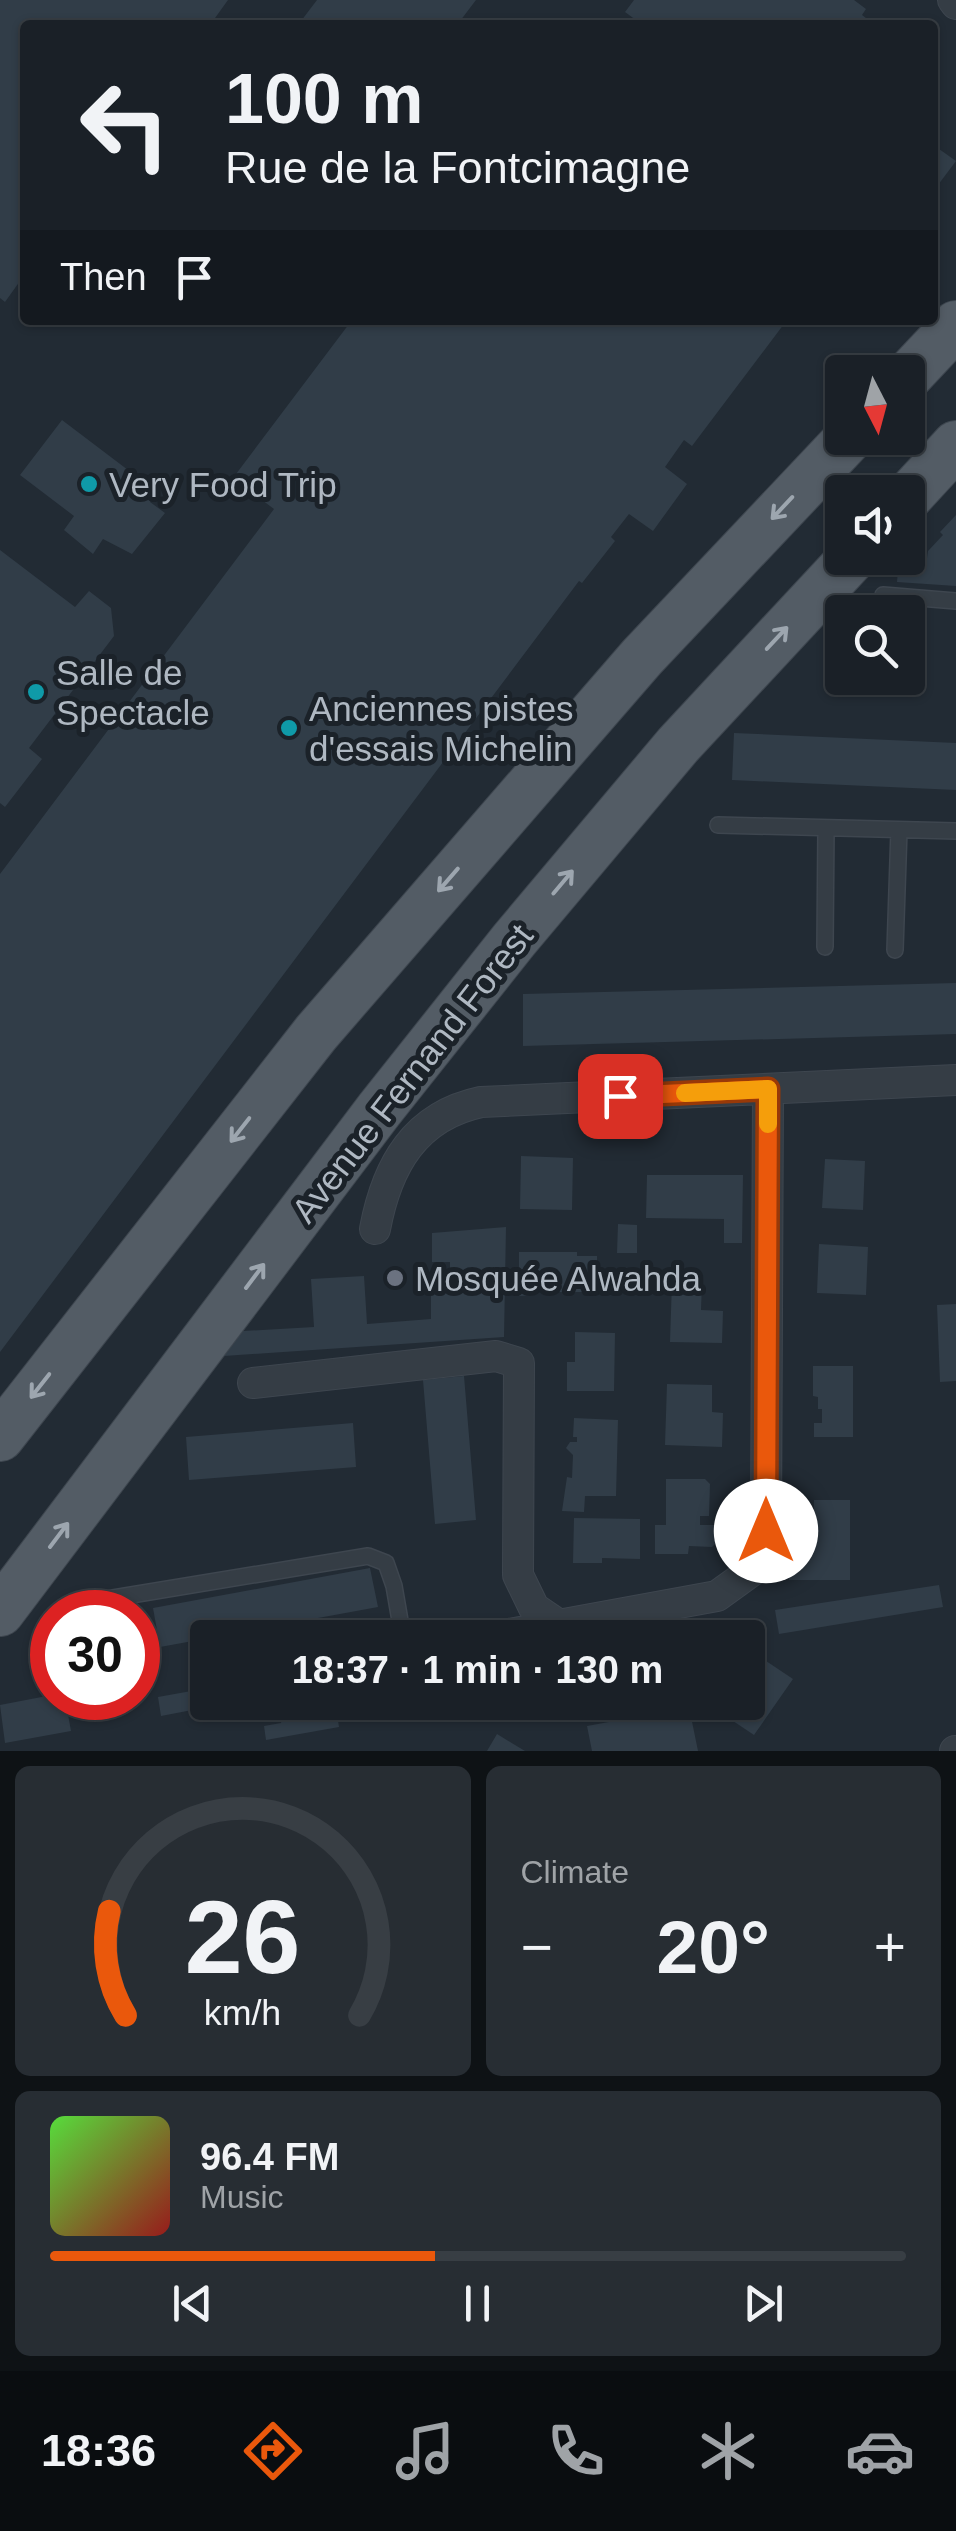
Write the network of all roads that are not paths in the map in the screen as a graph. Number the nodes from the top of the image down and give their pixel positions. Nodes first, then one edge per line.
1 (956, 325) edge
2 (925, 358) edge
3 (956, 445) edge
4 (833, 455) edge
5 (925, 479) edge
6 (836, 575) edge
7 (925, 598) edge
8 (956, 601) edge
9 (718, 824) dead end
10 (826, 828) junction
11 (898, 830) junction
12 (956, 832) edge
13 (825, 947) dead end
14 (895, 950) dead end
15 (956, 1080) edge
16 (768, 1089) junction
17 (376, 1229) dead end
18 (252, 1383) dead end
19 (0, 1437) edge
20 (160, 1590) edge
21 (0, 1612) edge
22 (400, 1620) edge
23 (552, 1620) edge
24 (586, 1620) edge

1 - 2 main road
3 - 5 main road
4 -> 19 main road
21 -> 6 main road, Avenue Fernand Forest
7 - 8 lane
9 - 10 lane
10 - 11 lane
10 - 13 lane
11 - 12 lane
11 - 14 lane
15 - 16 street
16 - 17 street
16 - 24 street
18 - 23 street
20 - 22 lane

